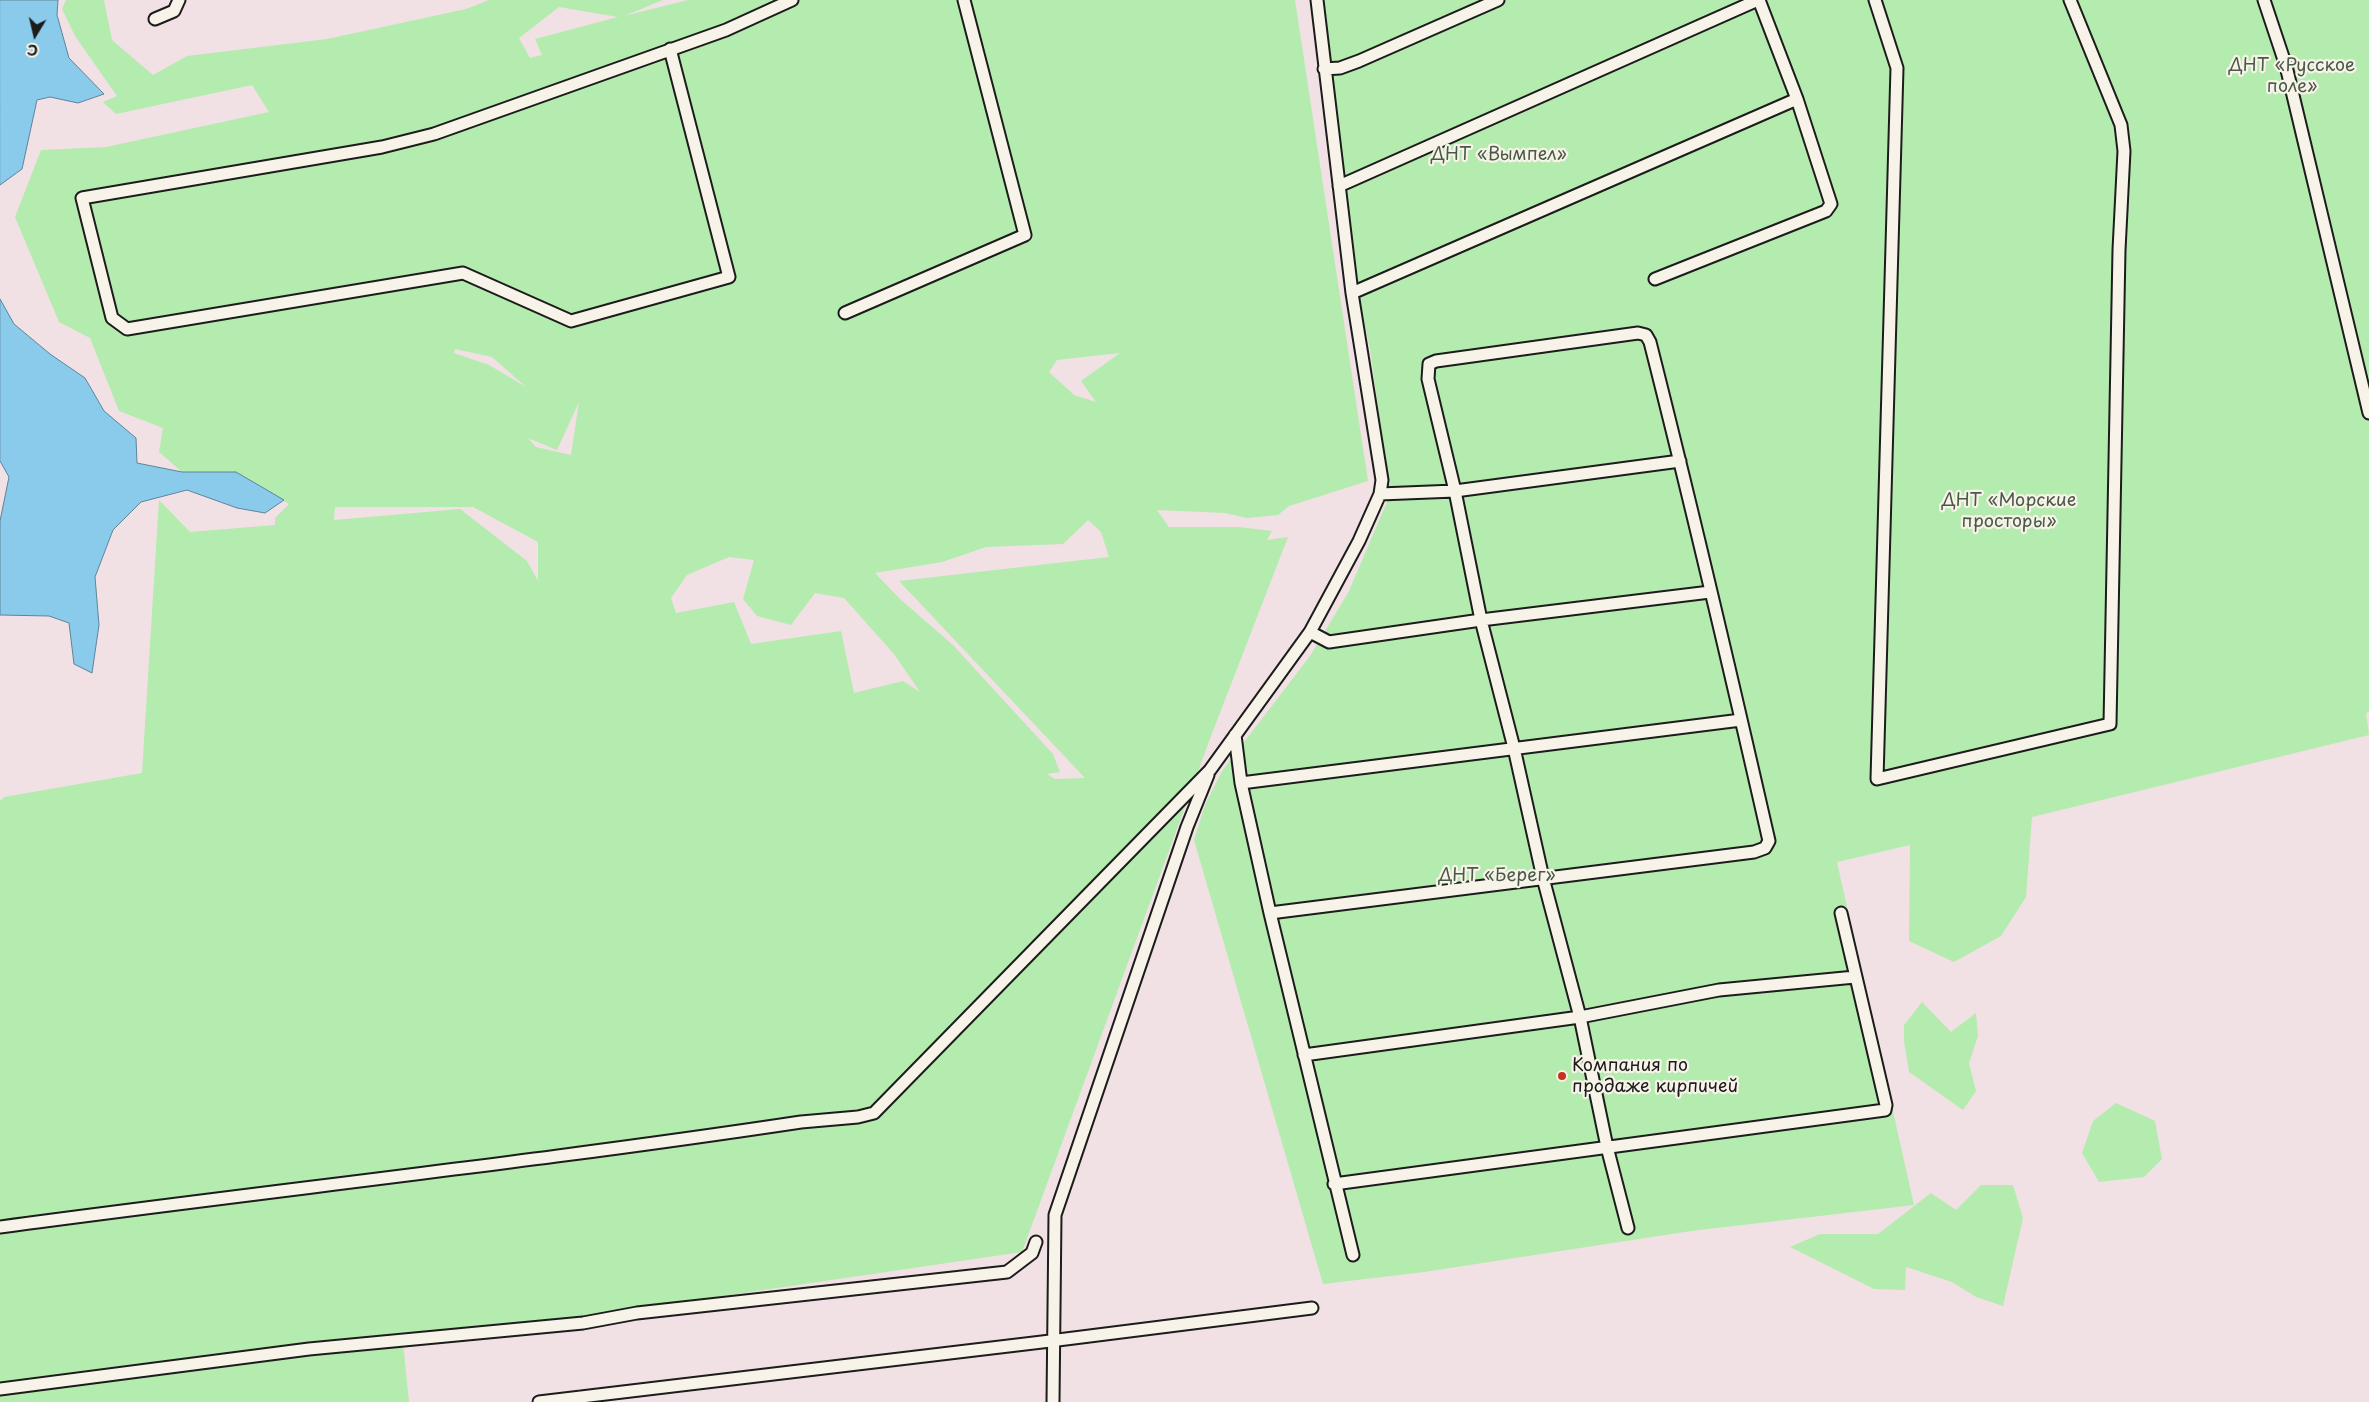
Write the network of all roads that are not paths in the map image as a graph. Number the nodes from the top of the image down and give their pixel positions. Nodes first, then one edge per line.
1 (179, 0) edge
2 (792, 0) edge
3 (964, 0) edge
4 (1317, 0) edge
5 (1498, 0) edge
6 (1759, 0) edge
7 (1875, 0) edge
8 (2070, 0) edge
9 (2264, 0) edge
10 (155, 19) dead end
11 (670, 50) junction
12 (1324, 69) junction
13 (1797, 99) junction
14 (1338, 186) junction
15 (1655, 279) dead end
16 (1352, 293) junction
17 (845, 313) dead end
18 (2369, 413) edge
19 (1680, 461) junction
20 (1454, 492) junction
21 (1380, 494) junction
22 (1710, 592) junction
23 (1481, 620) junction
24 (1310, 632) junction
25 (1741, 720) junction
26 (1235, 735) junction
27 (1514, 748) junction
28 (1210, 770) junction
29 (1241, 783) junction
30 (1543, 878) junction
31 (1270, 913) junction
32 (1841, 913) dead end
33 (1855, 977) junction
34 (1580, 1016) junction
35 (1304, 1055) junction
36 (1607, 1147) junction
37 (1334, 1184) junction
38 (0, 1227) edge
39 (1628, 1228) dead end
40 (1036, 1242) dead end
41 (1353, 1255) dead end
42 (1312, 1308) dead end
43 (1052, 1341) junction
44 (0, 1389) edge
45 (581, 1399) edge
46 (539, 1402) edge
47 (1054, 1402) edge

1 - 10 street
2 - 11 street
3 - 17 street
4 - 12 street
5 - 12 street
6 - 13 street
6 - 14 street
7 - 8 street
9 - 18 street
11 - 11 street
12 - 14 street
13 - 15 street
13 - 16 street
14 - 16 street
16 - 21 street
19 - 20 street
19 - 20 street
19 - 22 street
20 - 21 street
20 - 23 street
21 - 24 street
22 - 23 street
22 - 25 street
23 - 24 street
23 - 27 street
24 - 26 street
25 - 27 street
25 - 30 street
26 - 28 street
26 - 29 street
27 - 29 street
27 - 30 street
28 - 38 street
28 - 43 street
29 - 31 street
30 - 31 street
30 - 34 street
31 - 35 street
32 - 33 street
33 - 34 street
33 - 36 street
34 - 35 street
34 - 36 street
35 - 37 street
36 - 37 street
36 - 39 street
37 - 41 street
40 - 44 street
42 - 43 street
43 - 45 street
43 - 47 street
45 - 46 street

